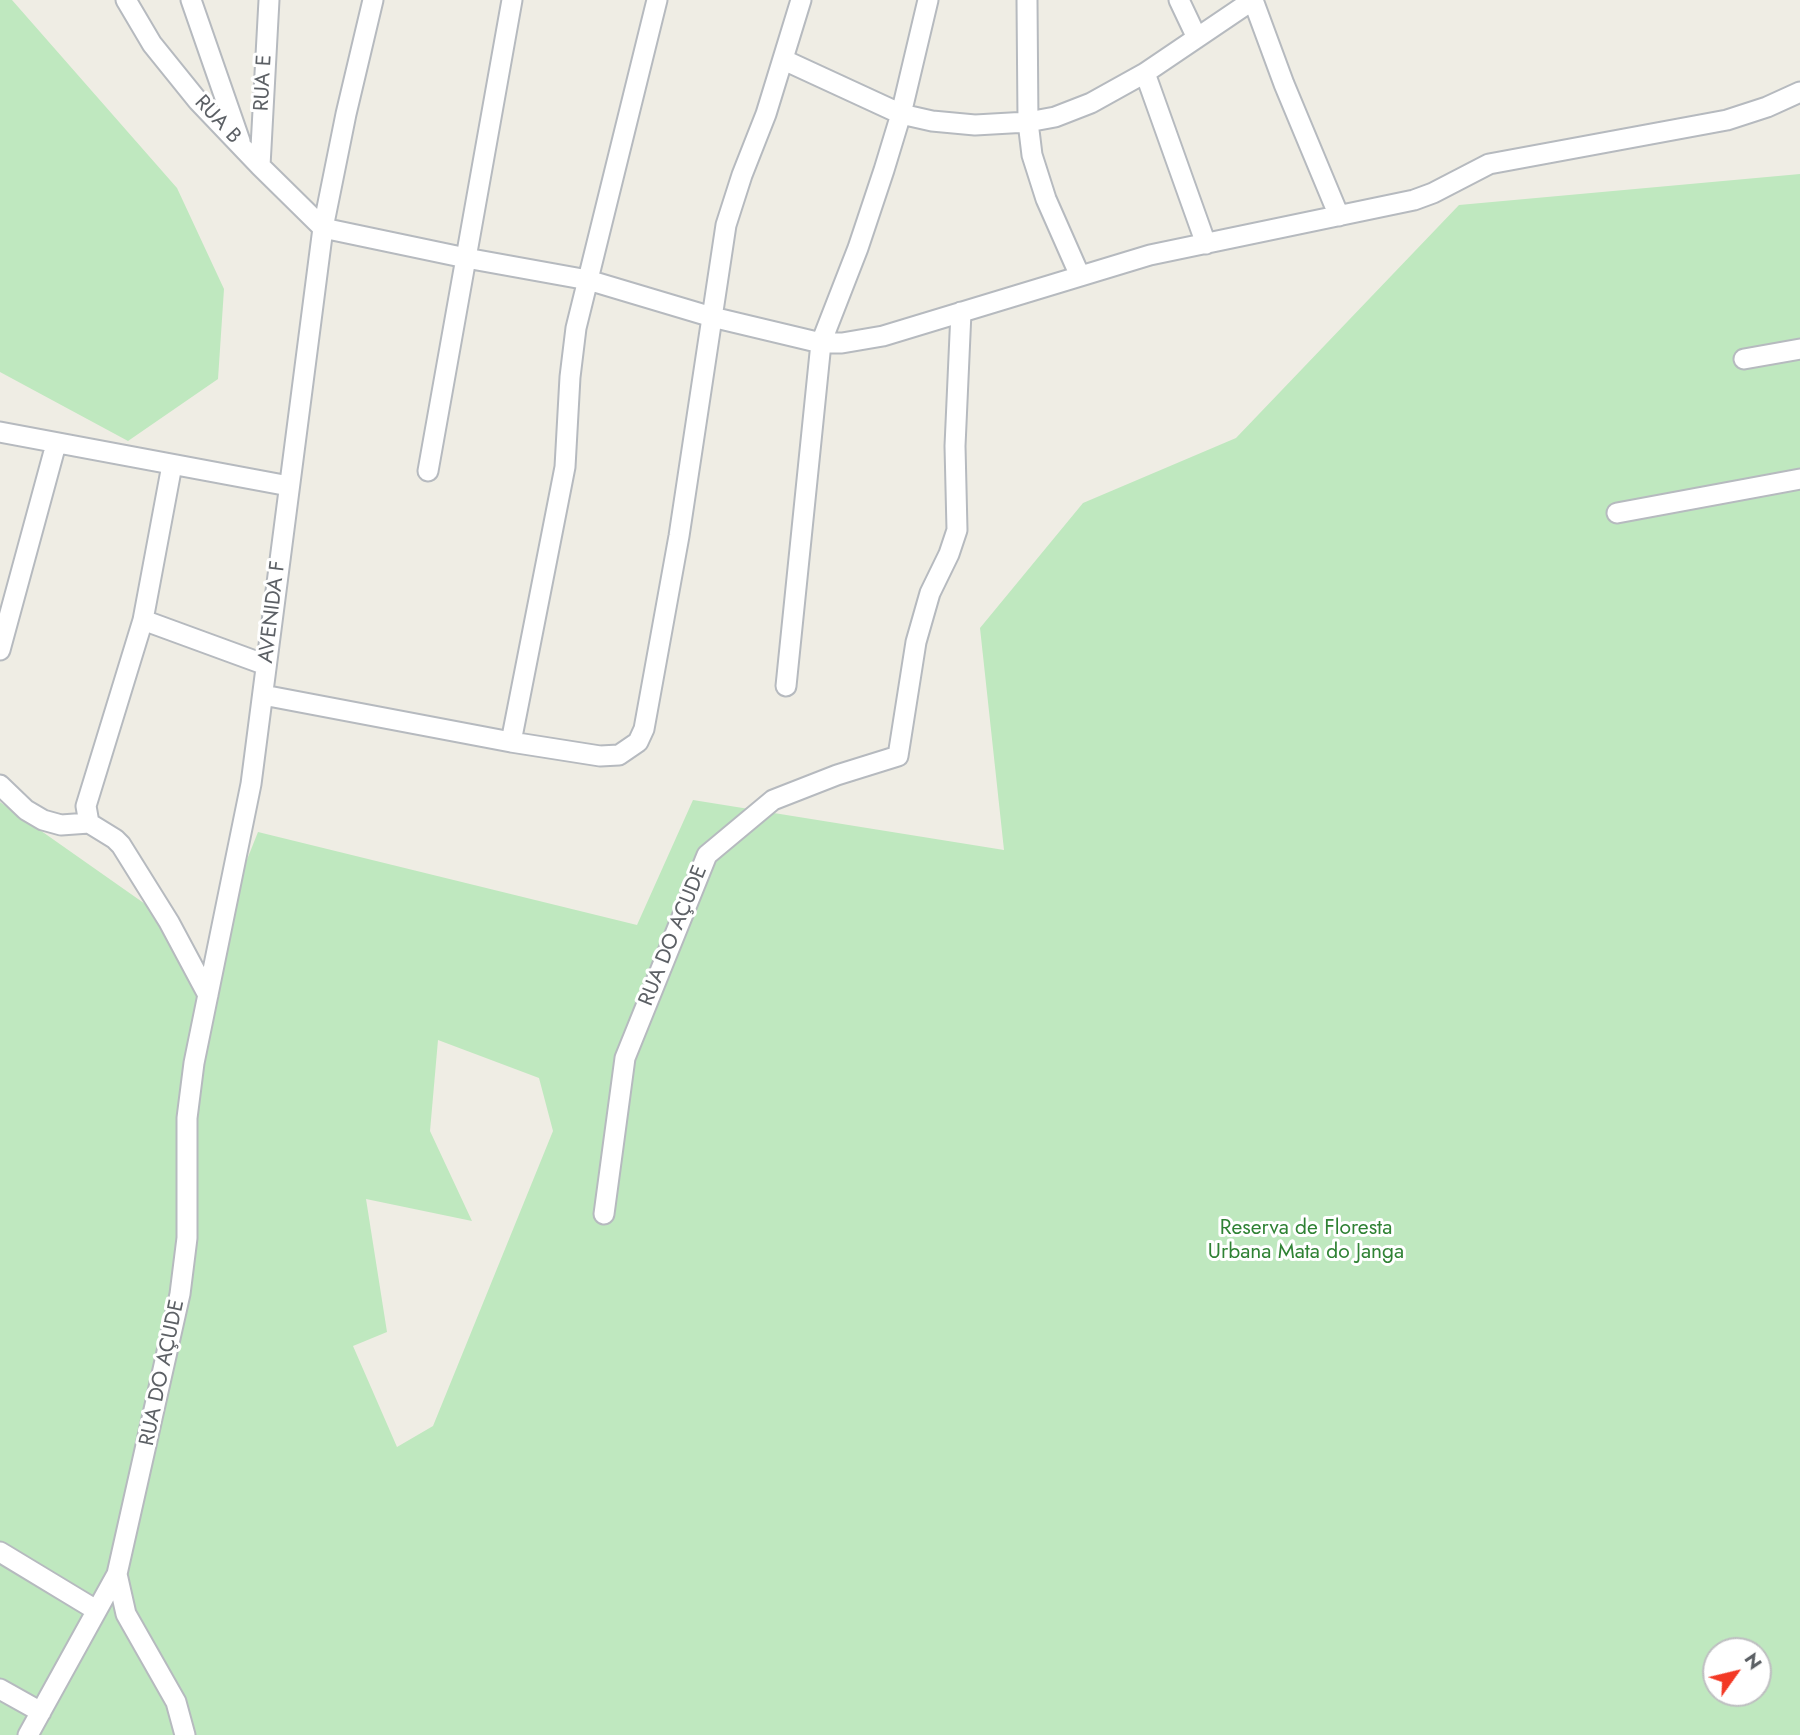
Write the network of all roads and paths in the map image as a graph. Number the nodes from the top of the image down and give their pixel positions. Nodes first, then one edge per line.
1 (126, 0) edge
2 (191, 0) edge
3 (269, 0) edge
4 (373, 0) edge
5 (512, 0) edge
6 (657, 0) edge
7 (801, 0) edge
8 (928, 0) edge
9 (1027, 0) edge
10 (1179, 0) edge
11 (1253, 0) edge
12 (1197, 38) junction
13 (784, 60) junction
14 (1145, 73) junction
15 (1800, 92) edge
16 (901, 114) junction
17 (1027, 121) junction
18 (242, 147) junction
19 (260, 166) junction
20 (1339, 216) junction
21 (323, 228) junction
22 (1206, 244) junction
23 (466, 258) junction
24 (1080, 276) junction
25 (588, 280) junction
26 (961, 312) junction
27 (712, 317) junction
28 (821, 343) junction
29 (1800, 349) edge
30 (1744, 359) dead end
31 (0, 432) edge
32 (56, 443) junction
33 (172, 465) junction
34 (428, 471) dead end
35 (1800, 480) edge
36 (289, 486) junction
37 (1616, 513) dead end
38 (143, 620) junction
39 (0, 650) edge
40 (266, 665) junction
41 (786, 686) dead end
42 (263, 695) junction
43 (512, 742) junction
44 (0, 785) edge
45 (89, 823) junction
46 (208, 995) junction
47 (604, 1214) dead end
48 (0, 1552) edge
49 (117, 1574) junction
50 (96, 1610) junction
51 (0, 1689) edge
52 (41, 1712) junction
53 (28, 1735) edge
54 (185, 1735) edge

1 - 18 street, RUA B
2 - 18 street
3 - 19 street, RUA E
4 - 21 street, AVENIDA F
5 - 23 street
6 - 25 street
7 - 13 street
8 - 16 street
9 - 17 street
10 - 12 street
11 - 12 street
11 - 20 street
12 - 14 street
13 - 16 street
13 - 27 street
14 - 17 street
14 - 22 street
15 - 20 street
16 - 17 street
16 - 28 street
17 - 24 street
18 - 19 street, RUA B
19 - 21 street, RUA B
20 - 22 street
21 - 23 street
21 - 36 street, AVENIDA F
22 - 24 street
23 - 25 street
23 - 34 street
24 - 26 street
25 - 27 street
25 - 43 street
26 - 28 street
26 - 47 street, RUA DO AÇUDE
27 - 28 street
27 - 43 street
28 - 41 street
29 - 30 street
31 - 32 street
32 - 33 street
32 - 39 street
33 - 36 street
33 - 38 street
35 - 37 street
36 - 40 street, AVENIDA F
38 - 40 street
38 - 45 street
40 - 42 street, AVENIDA F
42 - 43 street
42 - 46 street, AVENIDA F
44 - 45 street
45 - 46 street
46 - 49 street, RUA DO AÇUDE
48 - 50 street
49 - 50 street
49 - 54 street, RUA DO AÇUDE
50 - 52 street
51 - 52 street
52 - 53 street

